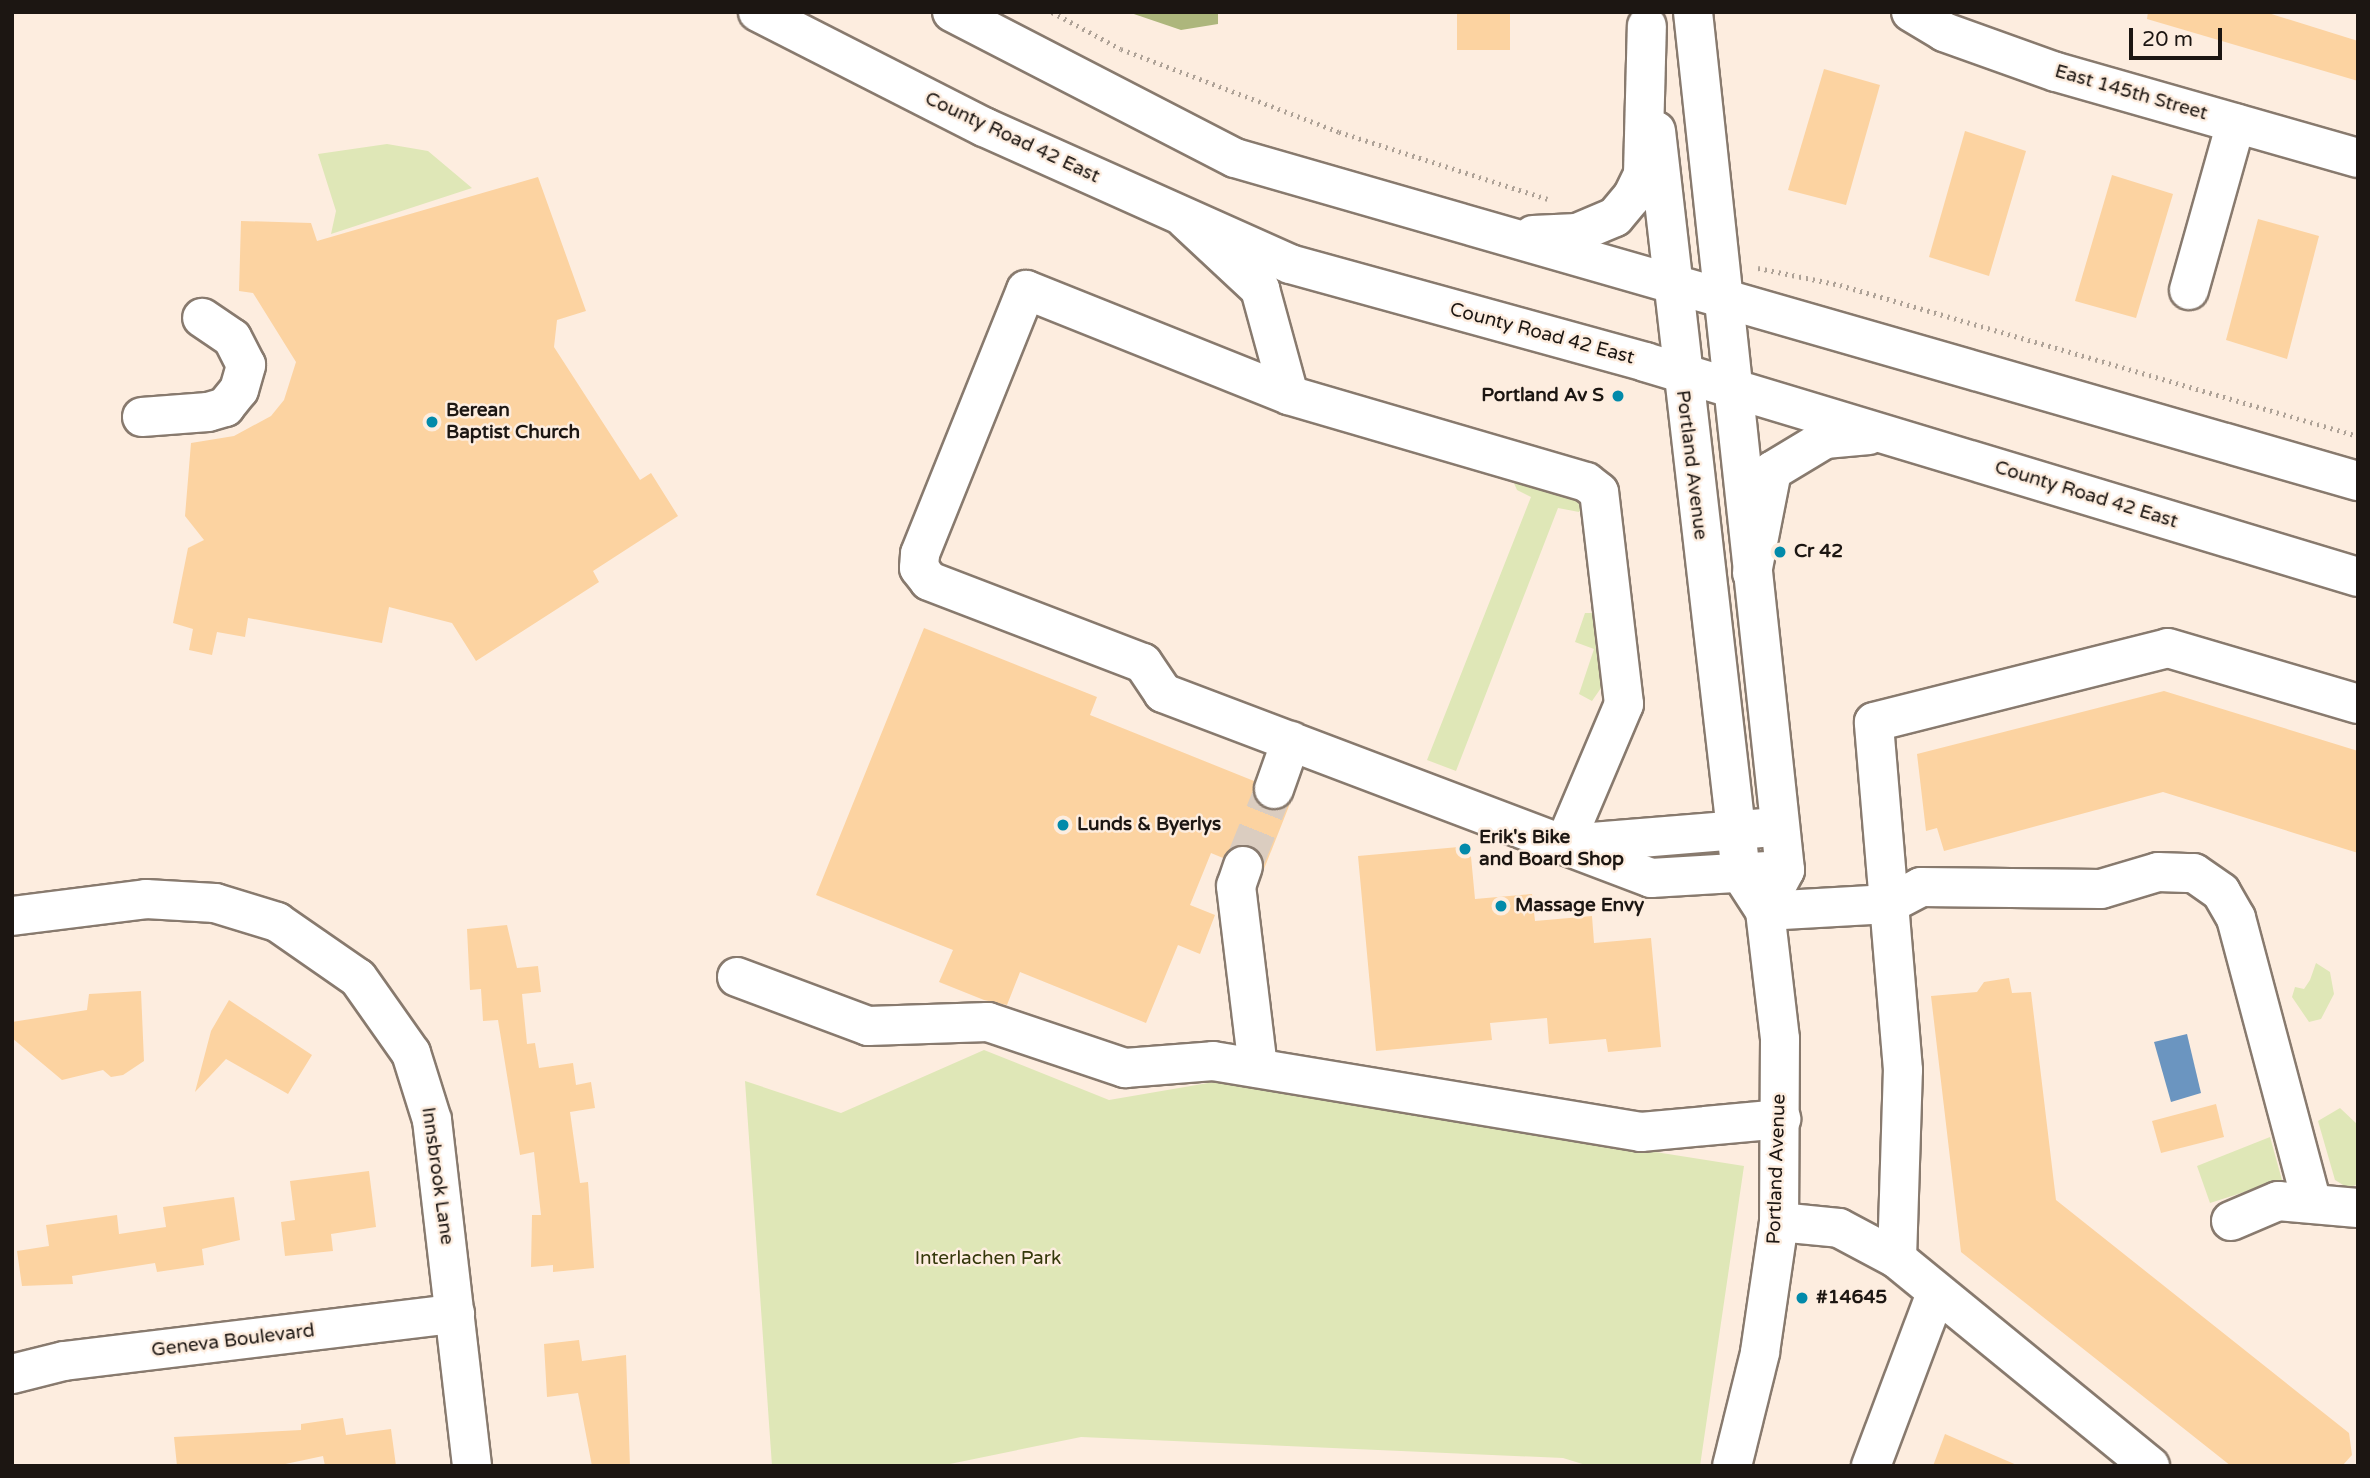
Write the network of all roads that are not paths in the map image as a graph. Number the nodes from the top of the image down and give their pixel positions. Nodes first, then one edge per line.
1 (758, 12) edge
2 (952, 12) edge
3 (1693, 12) edge
4 (1911, 12) edge
5 (1647, 19) edge
6 (2235, 123) junction
7 (2358, 158) edge
8 (1181, 216) junction
9 (1492, 232) junction
10 (1672, 286) junction
11 (2189, 290) dead end
12 (1724, 302) junction
13 (202, 318) dead end
14 (1680, 373) junction
15 (1732, 388) junction
16 (1289, 395) junction
17 (142, 416) dead end
18 (1886, 435) junction
19 (2358, 481) edge
20 (1752, 573) junction
21 (2358, 577) edge
22 (2358, 704) edge
23 (1291, 741) junction
24 (1275, 789) tunnel mouth
25 (1780, 826) junction
26 (1736, 831) junction
27 (1565, 843) junction
28 (1243, 866) tunnel mouth
29 (1785, 870) junction
30 (1741, 874) junction
31 (1889, 904) junction
32 (1765, 911) junction
33 (12, 916) edge
34 (737, 977) dead end
35 (1258, 1068) junction
36 (1781, 1119) junction
37 (2311, 1200) junction
38 (2358, 1208) edge
39 (2231, 1221) dead end
40 (1779, 1222) junction
41 (1896, 1259) junction
42 (1935, 1296) junction
43 (455, 1314) junction
44 (12, 1374) edge
45 (472, 1466) edge
46 (1732, 1466) edge
47 (1871, 1466) edge
48 (2150, 1466) edge

1 - 8 main road, County Road 42 East
2 - 9 main road
3 - 12 main road
4 - 6 main road, East 145th Street
5 - 9 main road
5 - 10 main road, Portland Avenue
6 - 7 main road, East 145th Street
6 - 11 main road
8 - 14 main road, County Road 42 East
8 - 16 main road
9 - 10 main road
10 - 12 main road
10 - 14 main road, Portland Avenue
12 - 15 main road
12 - 19 main road
13 - 17 main road
14 - 15 main road, County Road 42 East
14 - 26 main road, Portland Avenue
15 - 18 main road, County Road 42 East
15 - 20 main road
16 - 23 main road
16 - 27 main road
18 - 20 main road
18 - 21 main road, County Road 42 East
20 - 25 main road
22 - 31 main road
23 - 24 main road
23 - 27 main road
25 - 26 main road
25 - 29 main road
26 - 27 main road
26 - 30 main road, Portland Avenue
27 - 30 main road
28 - 35 main road
29 - 30 main road
29 - 32 main road
30 - 32 main road, Portland Avenue
31 - 32 main road
31 - 37 main road
31 - 41 main road
32 - 36 main road, Portland Avenue
33 - 43 main road, Innsbrook Lane
34 - 35 main road
35 - 36 main road
36 - 40 main road, Portland Avenue
37 - 38 main road
37 - 39 main road
40 - 41 main road
40 - 46 main road, Portland Avenue
41 - 42 main road
42 - 47 main road
42 - 48 main road
43 - 44 main road, Geneva Boulevard
43 - 45 main road, Innsbrook Lane

